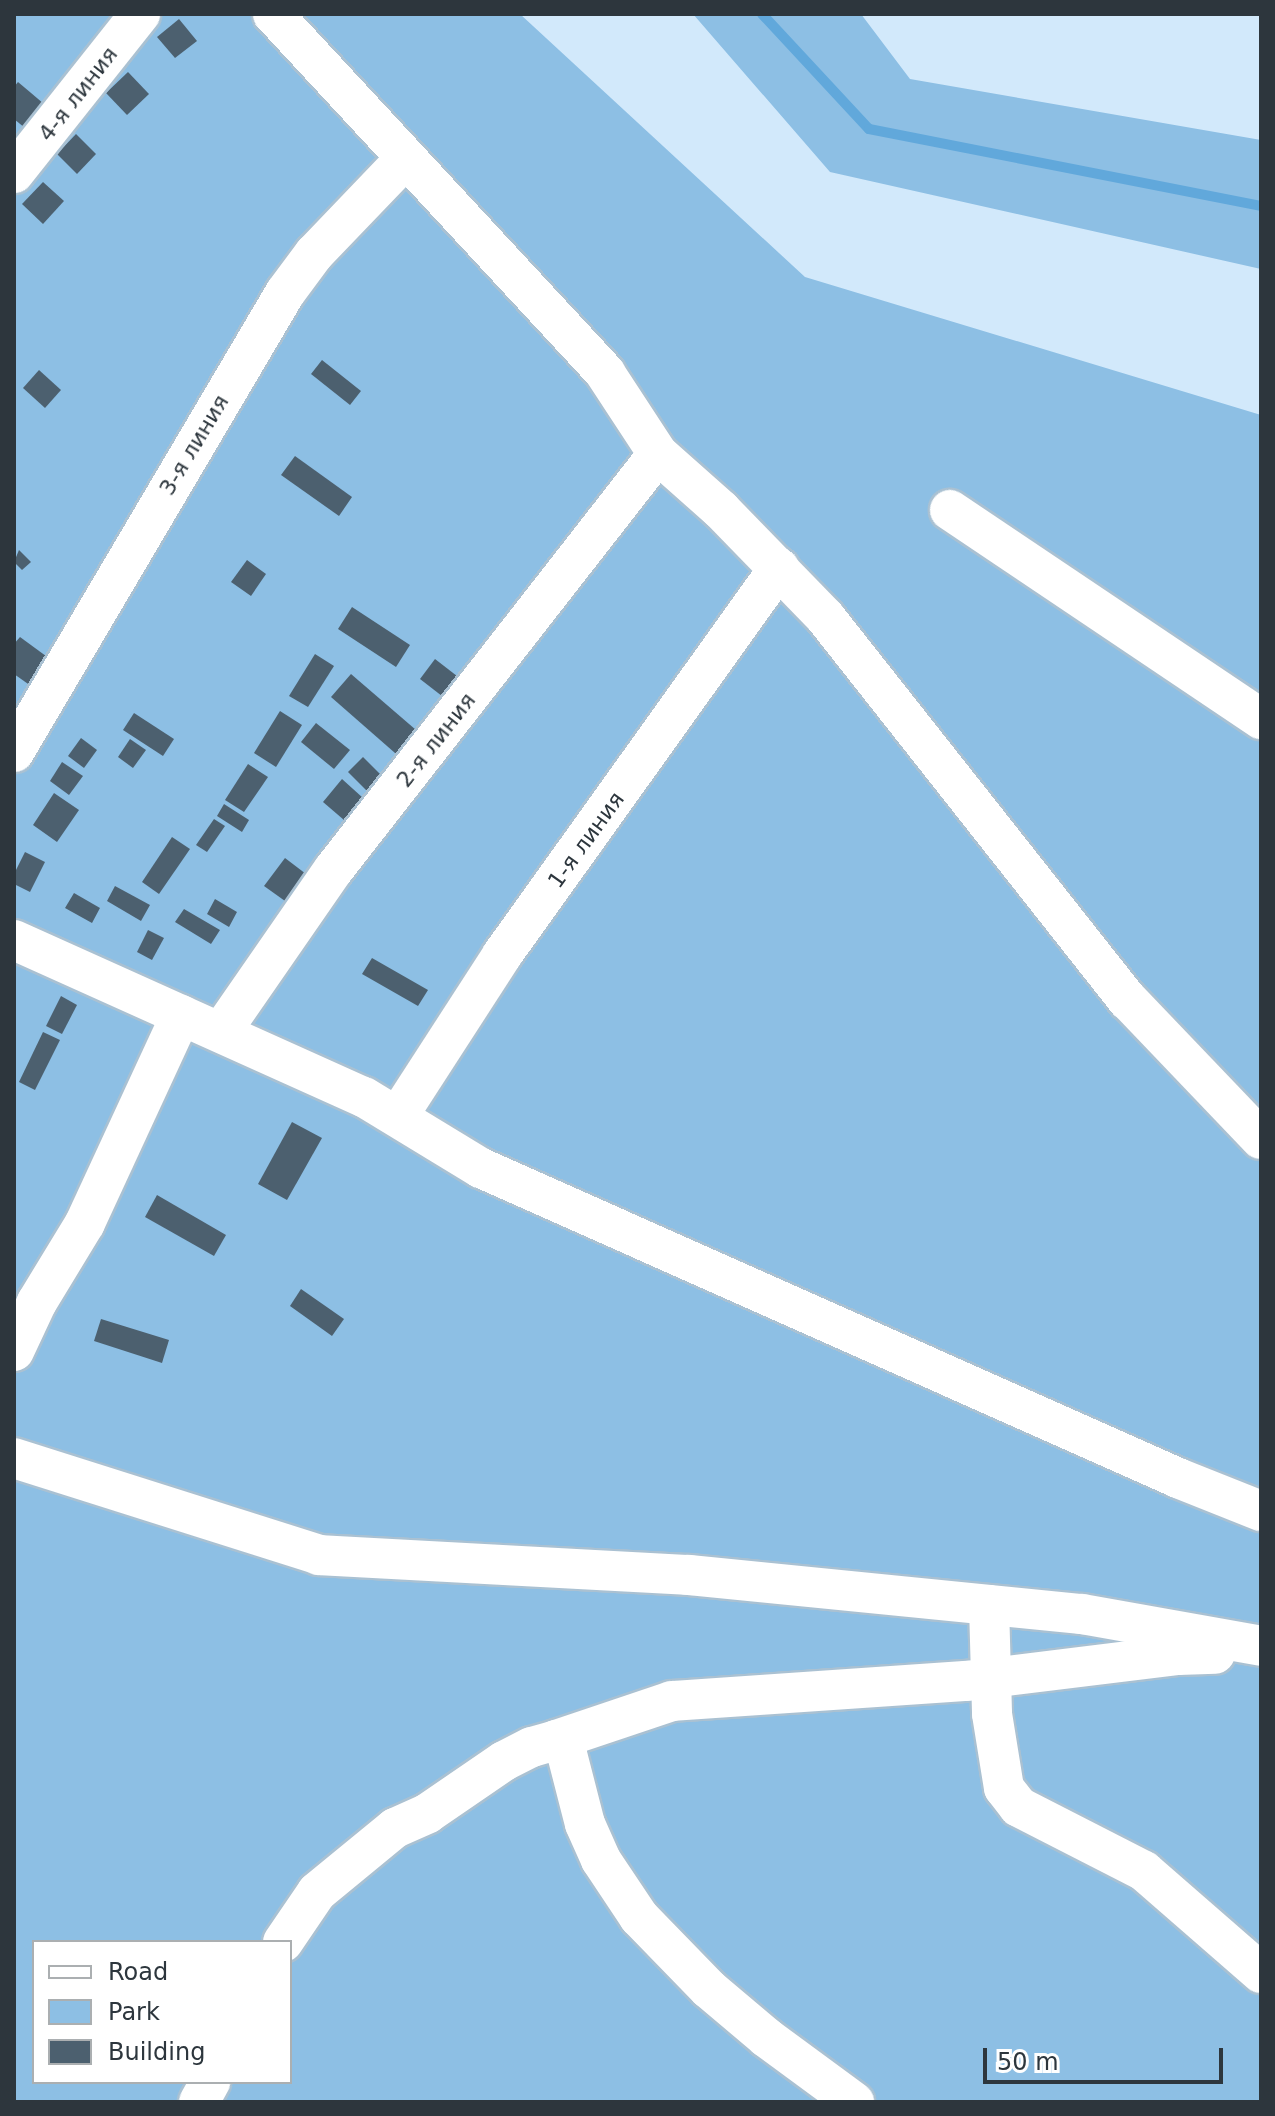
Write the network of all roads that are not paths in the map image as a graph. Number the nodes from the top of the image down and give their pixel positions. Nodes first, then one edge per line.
1 (140, 14) edge
2 (273, 14) edge
3 (404, 160) junction
4 (14, 173) edge
5 (658, 454) junction
6 (950, 510) dead end
7 (779, 568) junction
8 (1261, 719) edge
9 (14, 752) edge
10 (14, 940) edge
11 (181, 1015) junction
12 (221, 1032) junction
13 (398, 1116) junction
14 (1261, 1139) edge
15 (14, 1351) edge
16 (14, 1458) edge
17 (1261, 1511) edge
18 (989, 1605) junction
19 (1261, 1646) edge
20 (1261, 1654) edge
21 (991, 1679) junction
22 (556, 1740) junction
23 (284, 1940) edge
24 (1261, 1973) edge
25 (854, 2102) edge

1 - 4 street, 4-я линия
2 - 3 street
3 - 5 street
3 - 9 street, 3-я линия
5 - 7 street
5 - 12 street, 2-я линия
6 - 8 street
7 - 13 street, 1-я линия
7 - 14 street
10 - 11 street
11 - 12 street
11 - 15 street
12 - 13 street
13 - 17 street
16 - 18 street
18 - 19 street
18 - 21 street
20 - 21 street
21 - 22 street
21 - 24 street
22 - 23 street
22 - 25 street

